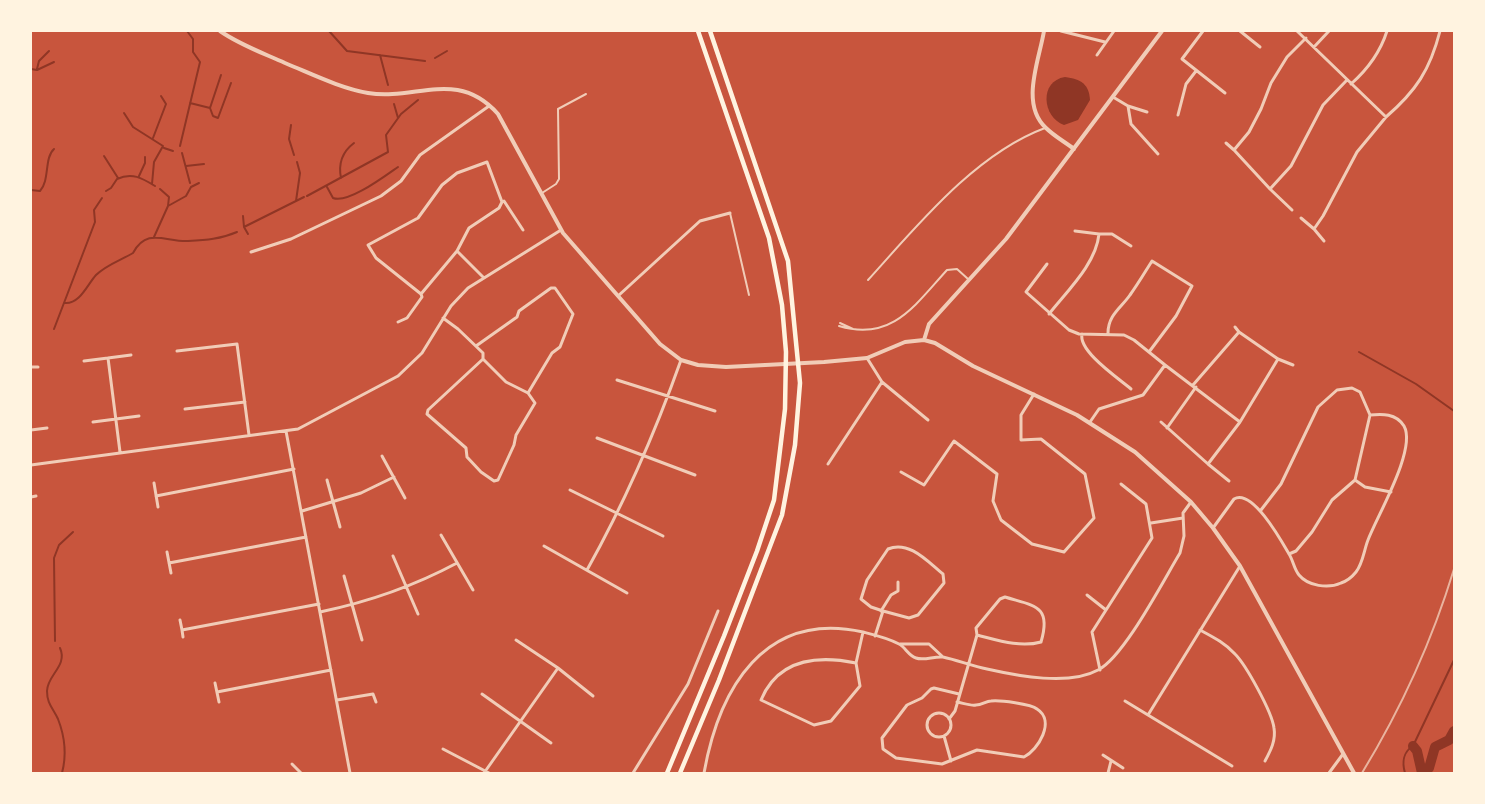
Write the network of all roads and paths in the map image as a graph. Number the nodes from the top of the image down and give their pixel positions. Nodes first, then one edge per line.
1 (220, 31) edge
2 (698, 31) edge
3 (710, 31) edge
4 (1044, 31) edge
5 (1060, 31) edge
6 (1114, 31) edge
7 (1162, 31) edge
8 (1203, 31) edge
9 (1240, 31) edge
10 (1297, 31) edge
11 (1329, 31) edge
12 (1387, 31) edge
13 (1440, 31) edge
14 (1306, 38) junction
15 (1105, 42) junction
16 (1314, 46) junction
17 (1260, 47) dead end
18 (1097, 55) dead end
19 (1196, 71) junction
20 (1347, 80) junction
21 (1352, 84) junction
22 (1225, 93) dead end
23 (586, 94) dead end
24 (1113, 97) junction
25 (490, 105) junction
26 (1128, 106) junction
27 (1147, 112) dead end
28 (1178, 115) dead end
29 (1386, 117) junction
30 (1045, 128) junction
31 (1226, 143) dead end
32 (1074, 149) junction
33 (1234, 150) junction
34 (1158, 154) dead end
35 (1270, 189) junction
36 (540, 194) junction
37 (502, 202) junction
38 (1292, 210) dead end
39 (730, 213) joint
40 (1301, 218) dead end
41 (1314, 229) junction
42 (522, 230) dead end
43 (561, 230) junction
44 (1075, 231) dead end
45 (1100, 234) junction
46 (1324, 241) dead end
47 (1131, 246) dead end
48 (457, 251) junction
49 (251, 252) dead end
50 (1047, 264) dead end
51 (484, 278) junction
52 (868, 280) dead end
53 (969, 281) junction
54 (421, 294) junction
55 (749, 295) dead end
56 (617, 296) junction
57 (1049, 314) junction
58 (443, 318) junction
59 (398, 322) dead end
60 (840, 325) dead end
61 (1235, 327) dead end
62 (1238, 332) junction
63 (1108, 333) junction
64 (1082, 334) junction
65 (924, 340) junction
66 (476, 346) junction
67 (177, 352) dead end
68 (1150, 352) junction
69 (131, 355) dead end
70 (108, 358) junction
71 (866, 358) junction
72 (483, 359) junction
73 (1278, 359) junction
74 (681, 360) junction
75 (84, 361) dead end
76 (786, 364) junction
77 (800, 364) junction
78 (1293, 365) dead end
79 (38, 366) dead end
80 (1165, 366) junction
81 (31, 367) edge
82 (618, 380) dead end
83 (882, 382) junction
84 (1195, 386) junction
85 (1131, 389) dead end
86 (528, 393) junction
87 (1034, 394) junction
88 (668, 398) junction
89 (245, 402) junction
90 (185, 409) dead end
91 (715, 411) dead end
92 (1370, 415) junction
93 (139, 416) dead end
94 (116, 418) junction
95 (928, 420) dead end
96 (93, 422) dead end
97 (1090, 422) junction
98 (1160, 422) dead end
99 (1240, 422) junction
100 (47, 428) dead end
101 (1167, 428) junction
102 (31, 430) edge
103 (286, 431) junction
104 (249, 435) junction
105 (597, 438) dead end
106 (120, 452) junction
107 (382, 456) dead end
108 (644, 458) junction
109 (828, 464) dead end
110 (1208, 464) junction
111 (31, 465) edge
112 (294, 469) junction
113 (901, 472) dead end
114 (695, 474) dead end
115 (394, 477) junction
116 (327, 480) dead end
117 (1355, 480) junction
118 (1229, 481) dead end
119 (154, 483) dead end
120 (1121, 484) dead end
121 (570, 490) dead end
122 (1391, 492) junction
123 (31, 496) edge
124 (36, 496) dead end
125 (156, 496) junction
126 (405, 498) dead end
127 (333, 502) junction
128 (1191, 502) junction
129 (158, 507) dead end
130 (1261, 510) junction
131 (302, 511) junction
132 (618, 514) junction
133 (1182, 518) junction
134 (1151, 523) junction
135 (340, 527) dead end
136 (1213, 528) junction
137 (441, 535) dead end
138 (663, 536) dead end
139 (306, 537) junction
140 (544, 546) dead end
141 (167, 552) dead end
142 (1289, 554) junction
143 (393, 556) dead end
144 (170, 563) junction
145 (457, 563) junction
146 (1240, 566) junction
147 (587, 570) junction
148 (171, 573) dead end
149 (344, 576) dead end
150 (898, 582) dead end
151 (406, 587) junction
152 (473, 590) dead end
153 (627, 593) dead end
154 (1087, 595) dead end
155 (318, 604) junction
156 (352, 606) junction
157 (1106, 610) junction
158 (718, 611) dead end
159 (882, 611) junction
160 (320, 612) junction
161 (418, 614) dead end
162 (180, 620) dead end
163 (182, 630) junction
164 (1200, 630) junction
165 (863, 632) junction
166 (977, 635) junction
167 (875, 636) junction
168 (183, 638) dead end
169 (362, 640) dead end
170 (516, 640) dead end
171 (899, 644) junction
172 (944, 658) junction
173 (856, 663) junction
174 (968, 665) junction
175 (558, 668) junction
176 (331, 670) junction
177 (1100, 670) junction
178 (215, 683) dead end
179 (217, 692) junction
180 (482, 694) dead end
181 (959, 694) junction
182 (593, 696) dead end
183 (337, 700) junction
184 (1125, 701) dead end
185 (219, 702) dead end
186 (376, 702) dead end
187 (957, 702) junction
188 (1148, 716) junction
189 (948, 718) junction
190 (519, 720) junction
191 (944, 736) junction
192 (551, 743) dead end
193 (443, 749) dead end
194 (1343, 754) junction
195 (1103, 755) dead end
196 (951, 761) junction
197 (1112, 761) junction
198 (1265, 761) dead end
199 (292, 764) dead end
200 (1232, 766) dead end
201 (1123, 768) dead end
202 (486, 772) edge
203 (301, 773) edge
204 (350, 773) edge
205 (633, 773) edge
206 (667, 773) edge
207 (680, 773) edge
208 (704, 773) edge
209 (1108, 773) edge
210 (1329, 773) edge
211 (1354, 773) edge

1 - 25 street
2 - 76 main road
3 - 77 main road
4 - 30 street
5 - 15 street
6 - 15 street
7 - 24 street
8 - 19 street
9 - 17 street
10 - 14 street
11 - 16 street
12 - 21 street
13 - 29 street
14 - 16 street
14 - 33 street
15 - 18 street
16 - 20 street
19 - 22 street
19 - 28 street
20 - 21 street
20 - 35 street
21 - 29 street
23 - 36 lane
24 - 26 street
24 - 32 street
25 - 36 street
25 - 49 street
26 - 27 street
26 - 34 street
29 - 41 street
30 - 32 street
30 - 52 lane
31 - 33 street
32 - 53 street
33 - 35 street
35 - 38 street
36 - 43 street
37 - 42 street
37 - 48 street
37 - 54 street
39 - 55 lane
39 - 56 street
40 - 41 street
41 - 46 street
43 - 51 street
43 - 56 street
44 - 45 street
45 - 47 street
45 - 57 street
48 - 51 street
48 - 54 street
50 - 57 street
51 - 58 street
53 - 60 lane
53 - 65 street
54 - 59 street
56 - 74 street
57 - 64 street
58 - 66 street
58 - 103 street
61 - 62 street
62 - 73 street
62 - 84 street
63 - 64 street
63 - 68 street
63 - 68 street
64 - 85 street
65 - 71 street
65 - 87 street
66 - 72 street
66 - 86 street
67 - 89 street
68 - 80 street
69 - 70 street
70 - 75 street
70 - 94 street
71 - 77 street
71 - 83 street
72 - 86 street
72 - 86 street
73 - 78 street
73 - 99 street
74 - 76 street
74 - 88 street
76 - 77 street
76 - 206 main road
77 - 207 main road
79 - 81 street
80 - 84 street
80 - 97 street
82 - 88 street
83 - 95 street
83 - 109 street
84 - 99 street
84 - 101 street
87 - 97 street
87 - 113 street
88 - 91 street
88 - 108 street
89 - 90 street
89 - 104 street
92 - 117 street
92 - 122 street
92 - 130 street
93 - 94 street
94 - 96 street
94 - 106 street
97 - 128 street
98 - 101 street
99 - 110 street
100 - 102 street
101 - 110 street
103 - 104 street
103 - 112 street
104 - 106 street
105 - 108 street
106 - 111 street
107 - 115 street
108 - 114 street
108 - 132 street
110 - 118 street
112 - 125 street
112 - 131 street
115 - 126 street
115 - 127 street
116 - 127 street
117 - 122 street
117 - 142 street
119 - 125 street
120 - 134 street
121 - 132 street
122 - 142 street
123 - 124 street
125 - 129 street
127 - 131 street
127 - 135 street
128 - 133 street
128 - 136 street
130 - 136 street
130 - 142 street
131 - 139 street
132 - 138 street
132 - 147 street
133 - 134 street
133 - 177 street
134 - 157 street
136 - 146 street
137 - 145 street
139 - 144 street
139 - 155 street
140 - 147 street
141 - 144 street
143 - 151 street
144 - 148 street
145 - 151 street
145 - 152 street
146 - 164 street
146 - 194 street
147 - 153 street
149 - 156 street
150 - 159 street
151 - 156 street
151 - 161 street
154 - 157 street
155 - 160 street
155 - 163 street
156 - 160 street
156 - 169 street
157 - 177 street
158 - 205 street
159 - 159 street
159 - 167 street
160 - 176 street
162 - 163 street
163 - 168 street
164 - 188 street
164 - 198 street
165 - 167 street
165 - 173 street
165 - 208 street
166 - 166 street
166 - 174 street
167 - 171 street
170 - 175 street
171 - 172 street
171 - 172 street
172 - 174 street
173 - 173 street
174 - 177 street
174 - 181 street
175 - 182 street
175 - 190 street
176 - 179 street
176 - 183 street
178 - 179 street
179 - 185 street
180 - 190 street
181 - 187 street
181 - 196 street
183 - 186 street
183 - 204 street
184 - 188 street
187 - 189 street
187 - 196 street
188 - 200 street
189 - 191 street
189 - 191 street
190 - 192 street
190 - 202 street
191 - 196 street
193 - 202 street
194 - 210 street
194 - 211 street
195 - 197 street
197 - 201 street
197 - 209 street
199 - 203 street

